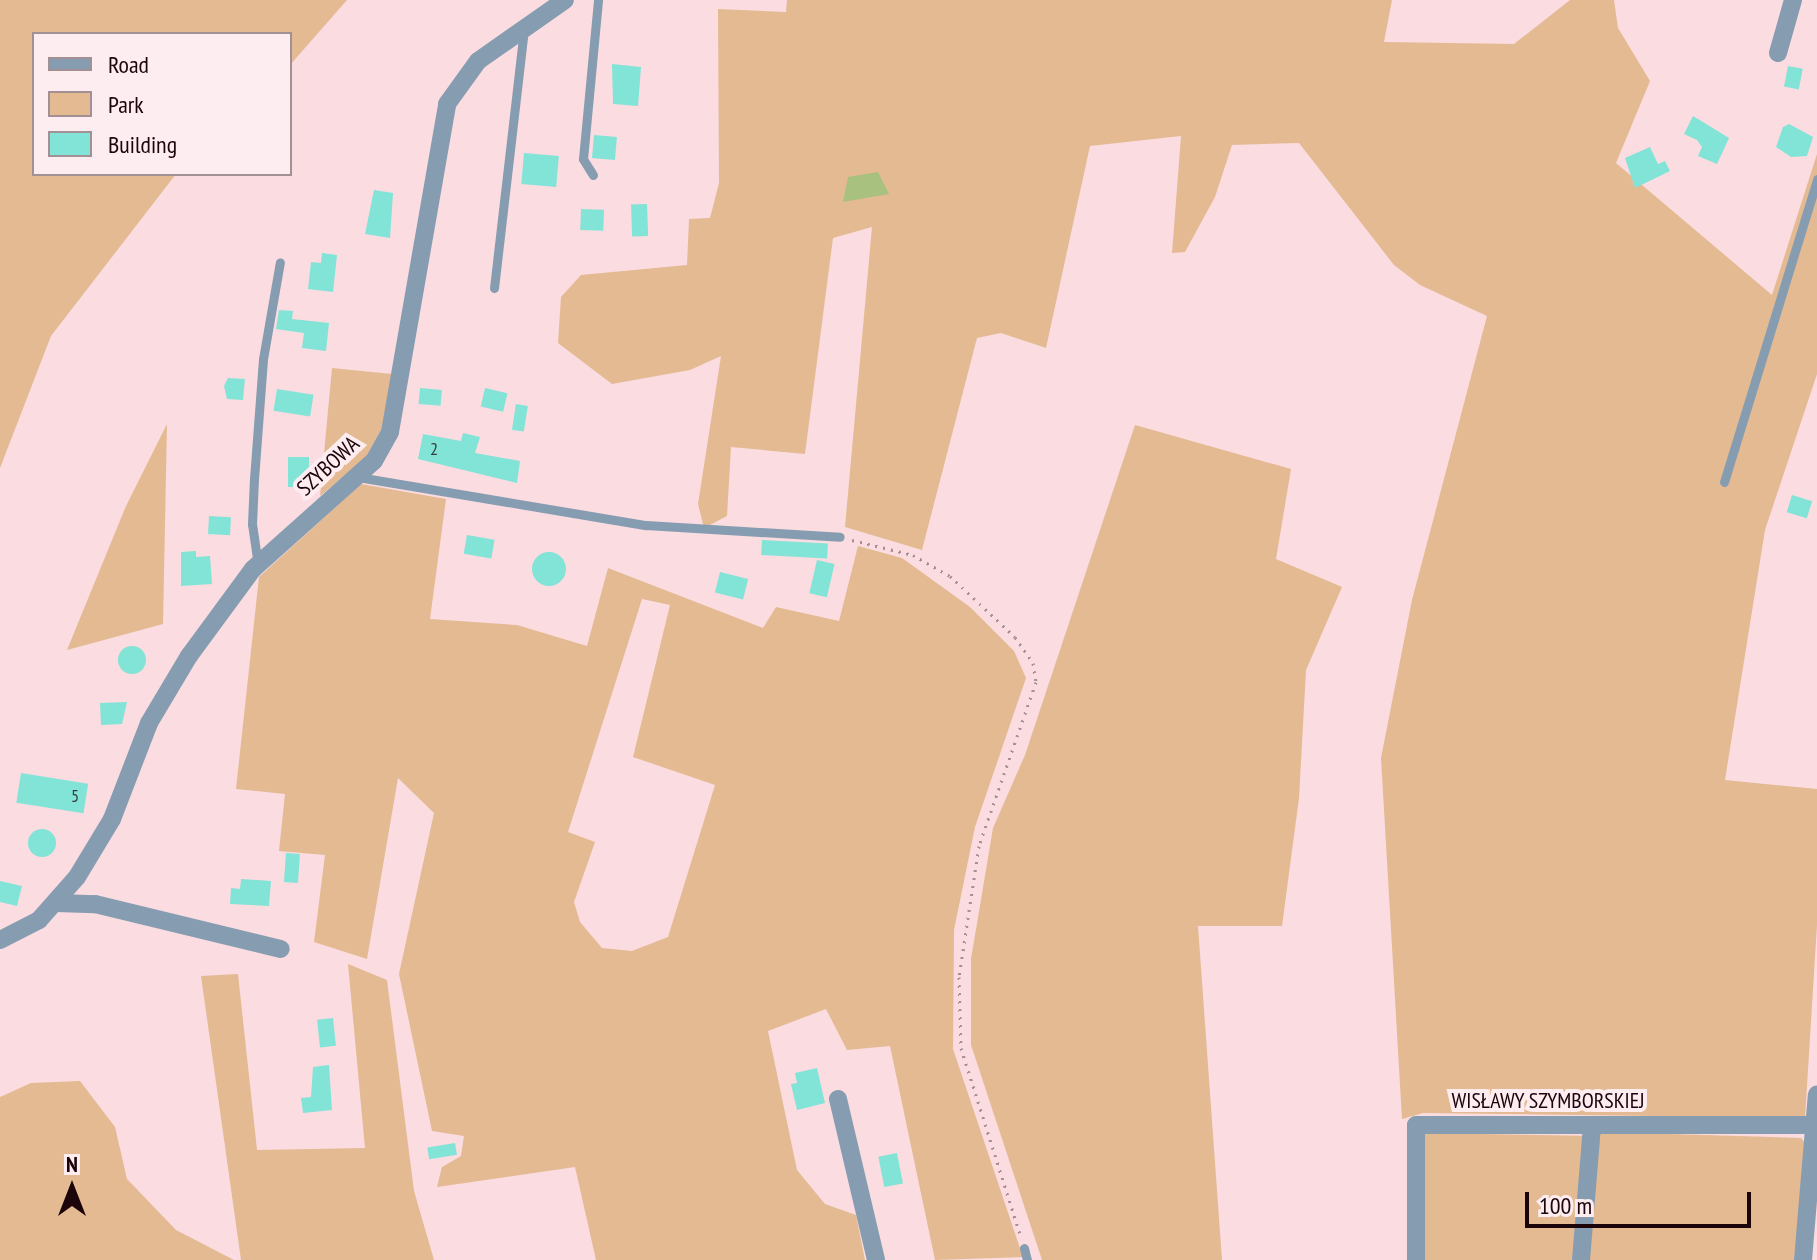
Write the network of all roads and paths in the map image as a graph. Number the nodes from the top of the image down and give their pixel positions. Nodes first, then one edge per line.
1 (565, 0) edge
2 (598, 0) edge
3 (1793, 0) edge
4 (524, 29) junction
5 (1778, 53) dead end
6 (593, 175) dead end
7 (1817, 179) edge
8 (280, 262) dead end
9 (494, 288) dead end
10 (358, 477) junction
11 (1724, 482) dead end
12 (840, 537) joint
13 (258, 565) junction
14 (57, 903) junction
15 (0, 940) edge
16 (281, 949) dead end
17 (1817, 1095) edge
18 (838, 1099) dead end
19 (1592, 1125) junction
20 (1814, 1125) junction
21 (1024, 1248) joint
22 (876, 1260) edge
23 (1027, 1260) edge
24 (1416, 1260) edge
25 (1581, 1260) edge
26 (1803, 1260) edge

1 - 4 street, SZYBOWA
2 - 6 lane
3 - 5 street
4 - 9 lane
4 - 10 street, SZYBOWA
7 - 11 lane
8 - 13 lane
10 - 12 lane
10 - 13 street, SZYBOWA
12 - 21 path
13 - 14 street, SZYBOWA
14 - 15 street, SZYBOWA
14 - 16 street
17 - 20 street
18 - 22 street
19 - 20 street, WISŁAWY SZYMBORSKIEJ
19 - 24 street, WISŁAWY SZYMBORSKIEJ
19 - 25 street
20 - 26 street
21 - 23 lane

